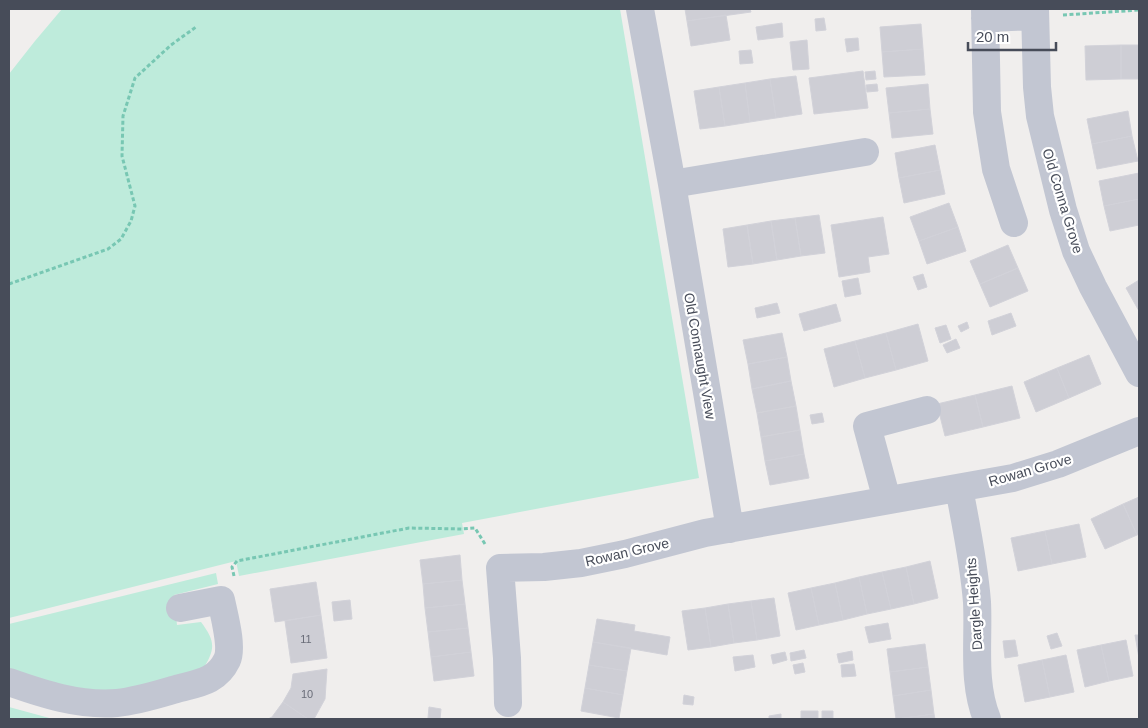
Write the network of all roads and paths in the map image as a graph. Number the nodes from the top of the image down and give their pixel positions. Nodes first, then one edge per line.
1 (640, 9) edge
2 (1139, 10) edge
3 (985, 13) edge
4 (1035, 13) edge
5 (196, 27) dead end
6 (865, 152) dead end
7 (672, 184) junction
8 (1014, 223) dead end
9 (9, 284) edge
10 (1139, 373) edge
11 (927, 410) dead end
12 (1139, 431) edge
13 (959, 488) junction
14 (887, 500) junction
15 (730, 529) junction
16 (500, 568) junction
17 (221, 600) junction
18 (180, 608) dead end
19 (9, 682) edge
20 (508, 703) dead end
21 (987, 719) edge

1 - 7 street, Old Connaught View
2 - 4 path
3 - 4 street
3 - 8 street
4 - 10 street, Old Conna Grove
5 - 9 path
6 - 7 street
7 - 15 street, Old Connaught View
11 - 14 street
12 - 13 street, Rowan Grove
13 - 14 street, Rowan Grove
13 - 21 street, Dargle Heights
14 - 15 street, Rowan Grove
15 - 16 street, Rowan Grove
16 - 17 path
16 - 20 street
17 - 18 street
17 - 19 street

